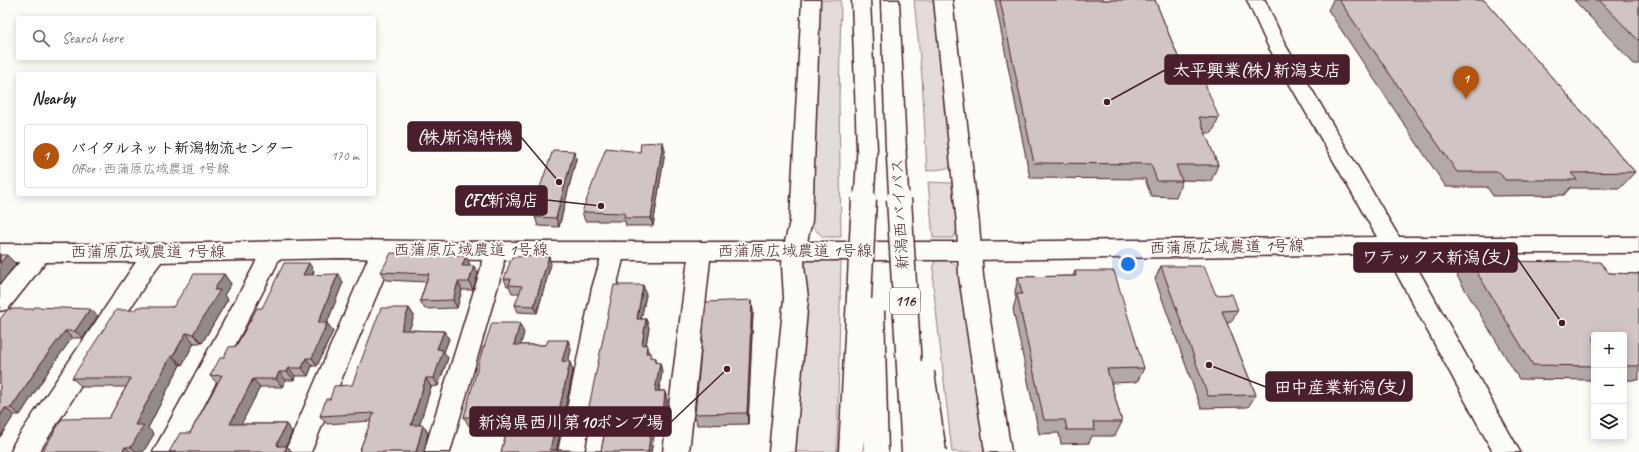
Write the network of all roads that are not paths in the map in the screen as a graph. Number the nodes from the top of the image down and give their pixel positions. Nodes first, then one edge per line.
1 (811, 0) edge
2 (863, 0) edge
3 (890, 0) edge
4 (943, 0) edge
5 (1256, 0) edge
6 (867, 150) junction
7 (901, 239) junction
8 (1393, 245) junction
9 (1639, 245) edge
10 (271, 250) junction
11 (382, 250) junction
12 (794, 250) junction
13 (494, 251) junction
14 (614, 251) junction
15 (700, 251) junction
16 (969, 251) junction
17 (0, 253) edge
18 (40, 253) junction
19 (157, 253) junction
20 (0, 302) edge
21 (24, 452) edge
22 (166, 452) edge
23 (298, 452) edge
24 (437, 452) edge
25 (571, 452) edge
26 (676, 452) edge
27 (782, 452) edge
28 (852, 452) edge
29 (876, 452) edge
30 (914, 452) edge
31 (934, 452) edge
32 (998, 452) edge
33 (1507, 452) edge

1 - 12 main road
2 - 6 main road, 新潟西バイパス / 116
3 - 7 main road, 新潟西バイパス / 116, bridge
4 - 16 main road
5 - 8 main road
6 - 28 main road, bridge
6 - 29 main road, 新潟西バイパス / 116, bridge
7 - 30 main road, 新潟西バイパス / 116, bridge
7 - 31 main road, bridge
8 - 9 main road, 西蒲原広域農道 1号線
8 - 16 main road, 西蒲原広域農道 1号線
8 - 33 main road
10 - 11 main road, 西蒲原広域農道 1号線
10 - 19 main road, 西蒲原広域農道 1号線
10 - 22 main road
11 - 13 main road, 西蒲原広域農道 1号線
11 - 23 main road
12 - 15 main road, 西蒲原広域農道 1号線
12 - 16 main road, 西蒲原広域農道 1号線
12 - 27 main road
13 - 14 main road, 西蒲原広域農道 1号線
13 - 24 main road
14 - 15 main road, 西蒲原広域農道 1号線
14 - 25 main road
15 - 26 main road
16 - 32 main road
17 - 18 main road, 西蒲原広域農道 1号線
18 - 19 main road, 西蒲原広域農道 1号線
18 - 20 main road
19 - 21 main road

